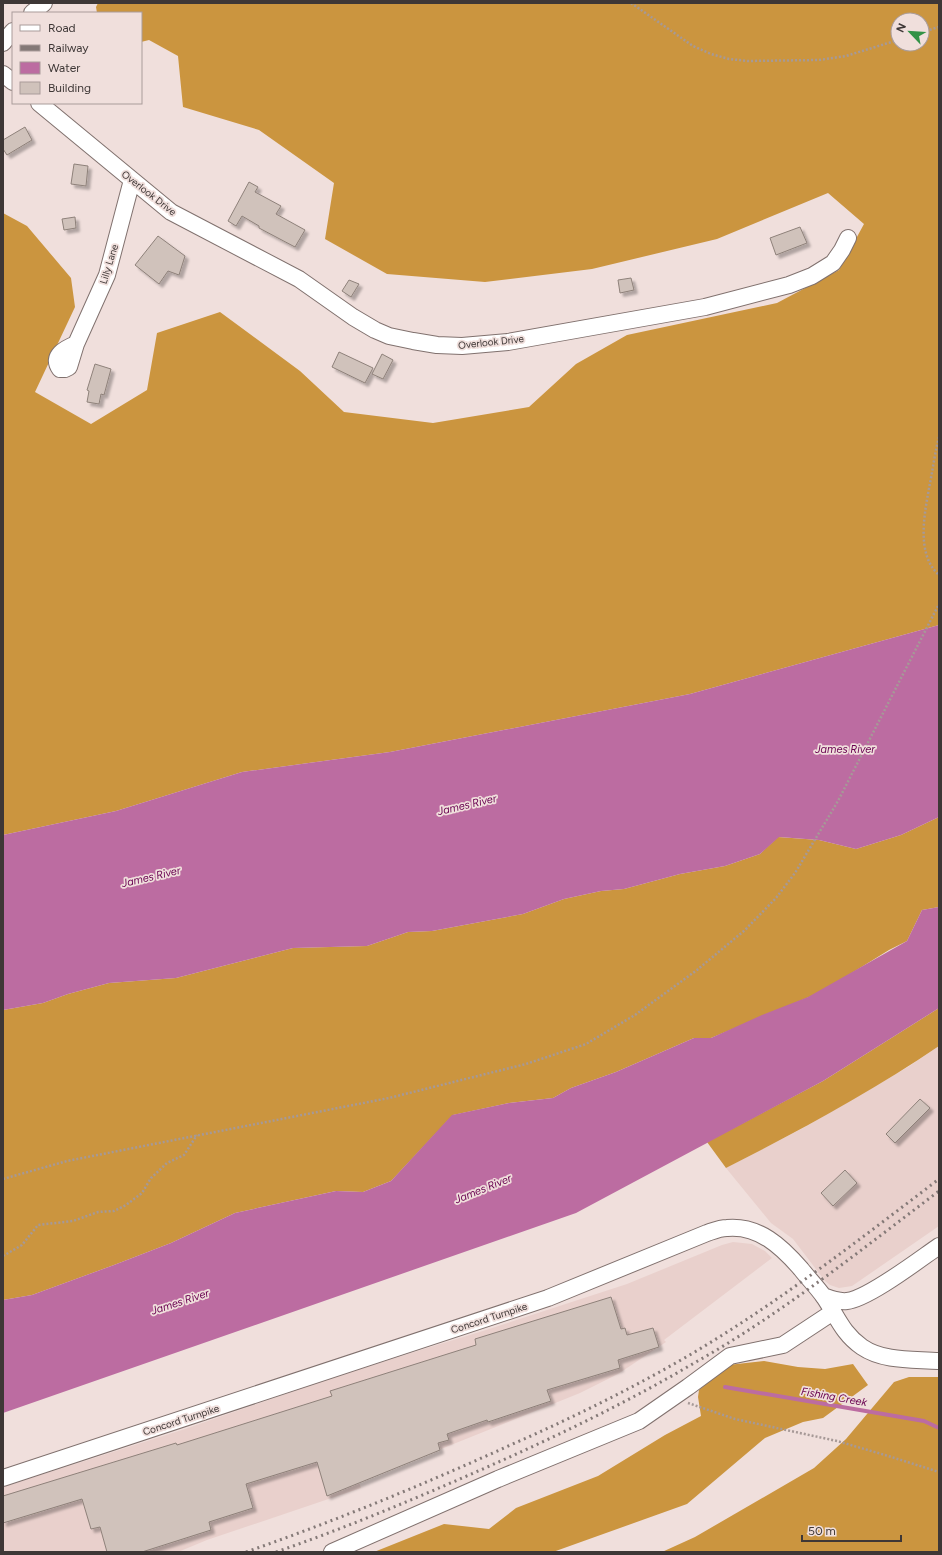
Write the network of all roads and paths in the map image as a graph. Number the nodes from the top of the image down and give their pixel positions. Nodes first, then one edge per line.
1 (44, 3) edge
2 (631, 3) edge
3 (33, 12) edge
4 (12, 32) edge
5 (890, 42) edge
6 (3, 43) edge
7 (3, 74) edge
8 (12, 81) edge
9 (40, 104) edge
10 (132, 180) junction
11 (848, 238) dead end
12 (76, 344) dead end
13 (939, 437) edge
14 (939, 575) edge
15 (939, 604) edge
16 (197, 1135) junction
17 (3, 1179) edge
18 (939, 1246) edge
19 (3, 1256) edge
20 (824, 1296) junction
21 (833, 1312) junction
22 (939, 1361) edge
23 (672, 1398) junction
24 (939, 1472) edge
25 (3, 1478) edge
26 (332, 1552) edge

1 - 3 street
2 - 5 path
4 - 6 street
7 - 8 street
9 - 10 street, Overlook Drive
10 - 11 street, Overlook Drive
10 - 12 street, Lilly Lane
13 - 14 path
15 - 16 path
16 - 17 path
16 - 19 path
18 - 20 street
20 - 21 street, Concord Turnpike
20 - 25 street, Concord Turnpike
21 - 22 street, Concord Turnpike
21 - 23 street
23 - 24 path
23 - 26 street

